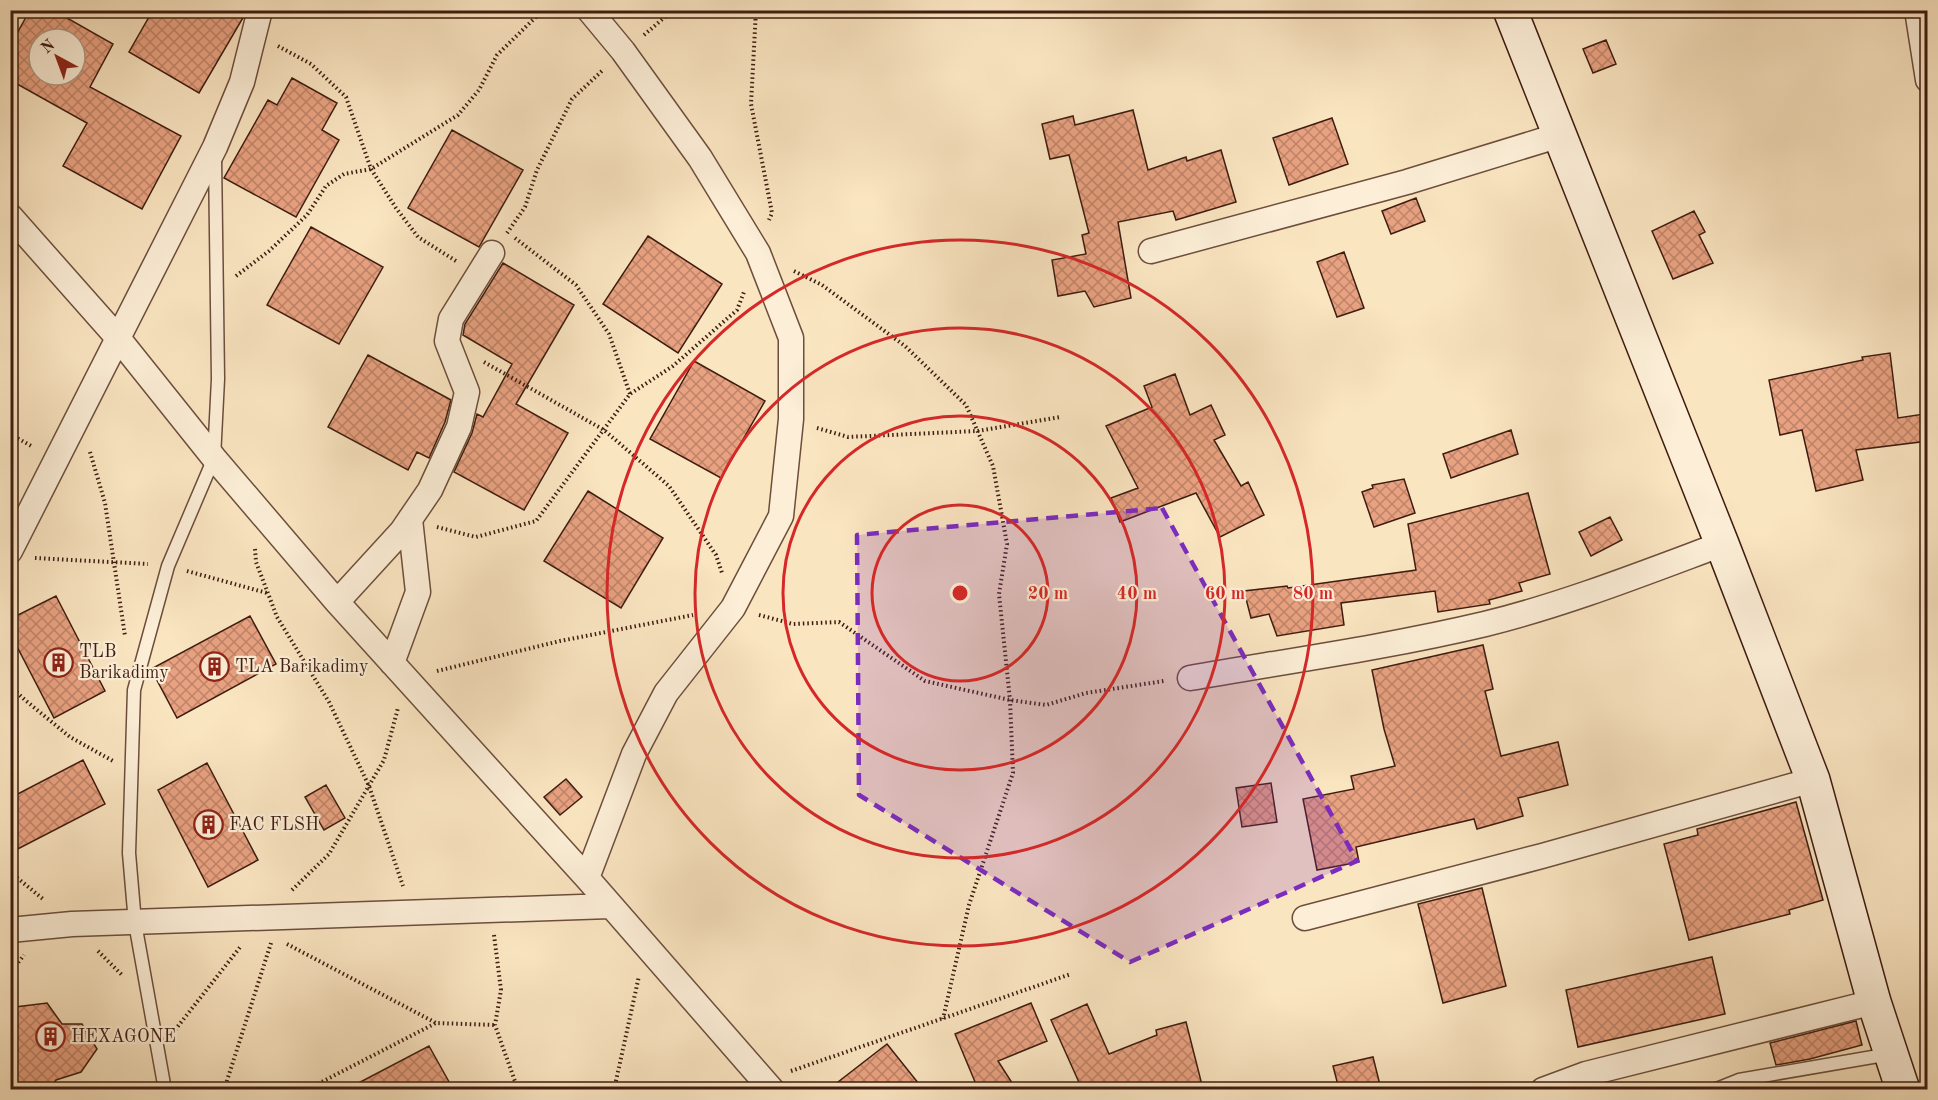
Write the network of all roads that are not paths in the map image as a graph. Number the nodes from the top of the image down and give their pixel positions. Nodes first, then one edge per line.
1 (589, 10) edge
2 (1510, 10) edge
3 (1917, 10) edge
4 (258, 19) edge
5 (1928, 80) edge
6 (1560, 135) junction
7 (215, 147) junction
8 (10, 216) edge
9 (1150, 251) dead end
10 (492, 254) road end
11 (118, 338) junction
12 (214, 458) junction
13 (410, 519) junction
14 (1722, 543) junction
15 (10, 551) edge
16 (337, 602) junction
17 (399, 671) junction
18 (1190, 678) road end
19 (1813, 780) junction
20 (586, 878) junction
21 (610, 906) junction
22 (1305, 918) dead end
23 (135, 922) junction
24 (10, 930) edge
25 (1874, 1002) junction
26 (1891, 1053) junction
27 (768, 1085) edge
28 (165, 1089) edge
29 (1543, 1089) edge
30 (1714, 1089) edge
31 (1903, 1089) edge

1 - 20 street
2 - 6 street
3 - 5 street
4 - 7 street
6 - 9 street
6 - 14 street
7 - 11 street
7 - 12 lane
8 - 11 street
10 - 13 street
11 - 12 street
11 - 15 street
12 - 16 street
12 - 23 lane
13 - 16 street
13 - 17 street
14 - 18 street
14 - 19 street
16 - 17 street
17 - 20 street
19 - 22 street
19 - 25 street
20 - 21 street
21 - 23 street
21 - 27 street
23 - 24 street
23 - 28 lane
25 - 26 street
25 - 29 street
26 - 30 lane
26 - 31 street

